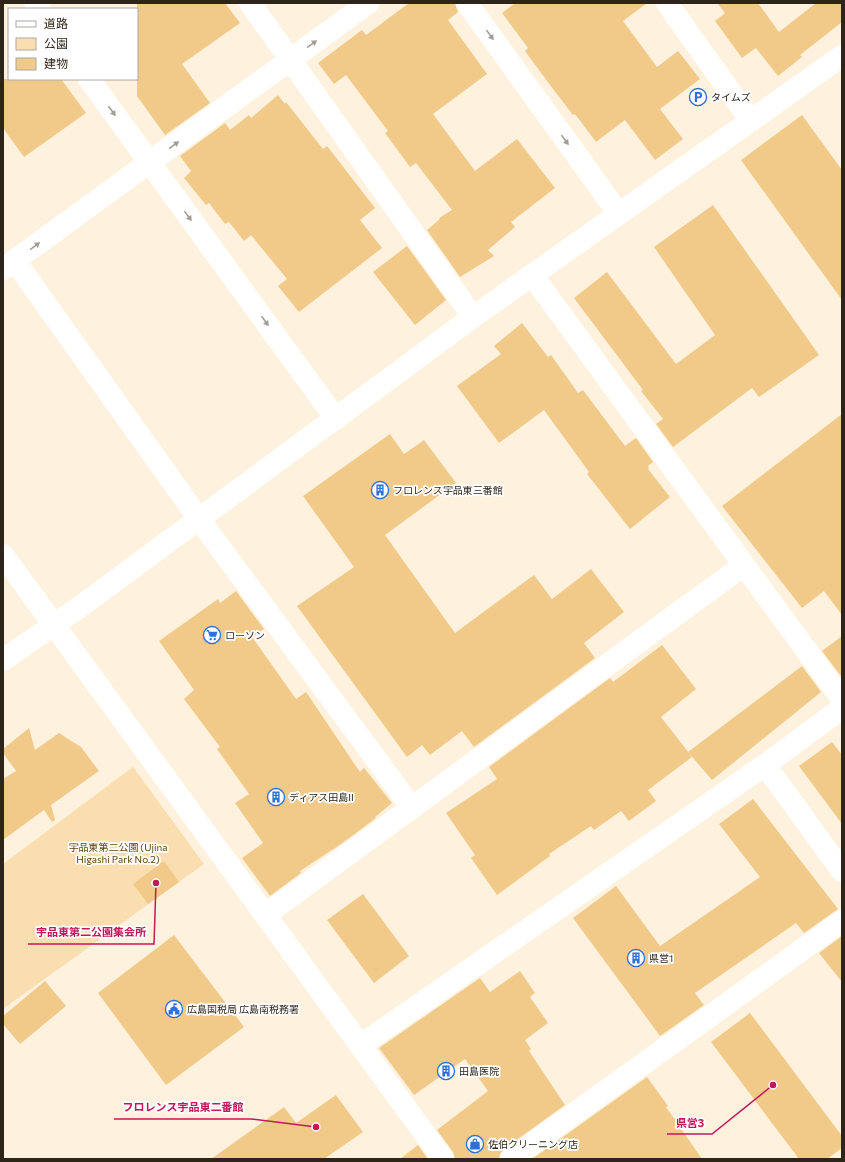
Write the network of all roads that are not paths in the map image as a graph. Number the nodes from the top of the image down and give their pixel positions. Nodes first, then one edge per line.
1 (250, 3) edge
2 (368, 3) edge
3 (467, 3) edge
4 (667, 3) edge
5 (842, 56) edge
6 (291, 59) junction
7 (91, 80) edge
8 (751, 120) junction
9 (149, 163) junction
10 (618, 214) junction
11 (9, 265) edge
12 (532, 275) junction
13 (474, 317) junction
14 (336, 419) junction
15 (199, 519) junction
16 (3, 555) edge
17 (744, 566) junction
18 (54, 625) junction
19 (3, 660) edge
20 (842, 699) edge
21 (842, 708) edge
22 (765, 764) junction
23 (412, 808) junction
24 (842, 870) edge
25 (266, 915) junction
26 (842, 921) edge
27 (361, 1045) junction
28 (443, 1159) edge
29 (511, 1159) edge

1 - 6 street
6 -> 2 street
3 -> 10 street
4 - 8 street
5 - 8 street
9 -> 6 street
6 - 13 street
7 -> 9 street
8 - 10 street
11 -> 9 street
9 -> 14 street
10 - 12 street
11 - 15 street
12 - 13 street
12 - 17 street
13 - 14 street
14 - 15 street
15 - 18 street
15 - 23 street
16 - 18 street
17 - 20 street
17 - 23 street
18 - 19 street
18 - 25 street
21 - 22 street
22 - 24 street
22 - 27 street
23 - 25 street
25 - 27 street
26 - 29 street
27 - 28 street

